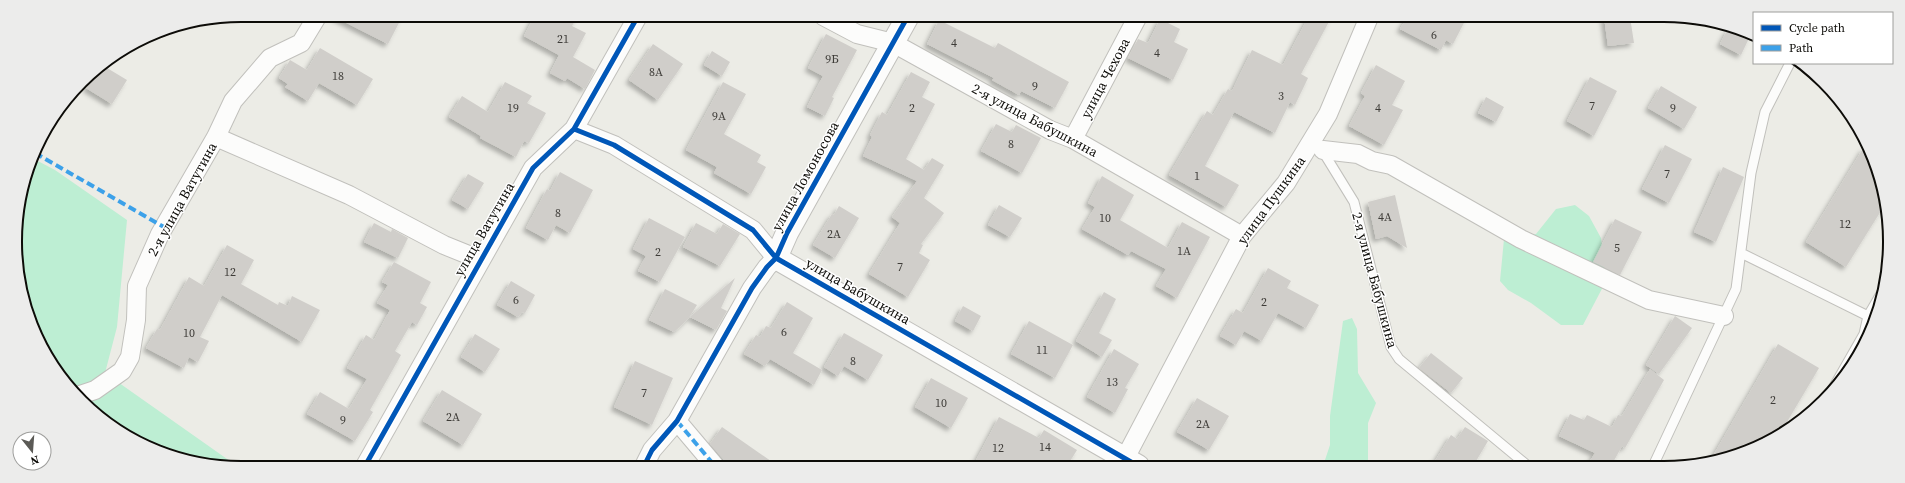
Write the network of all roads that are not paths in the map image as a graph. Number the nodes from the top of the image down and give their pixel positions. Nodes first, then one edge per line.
1 (314, 22) edge
2 (635, 22) edge
3 (834, 22) edge
4 (905, 22) edge
5 (1135, 22) edge
6 (1366, 22) edge
7 (893, 42) junction
8 (1789, 64) edge
9 (574, 129) junction
10 (216, 137) junction
11 (1073, 139) junction
12 (1317, 147) junction
13 (1242, 236) junction
14 (1741, 253) junction
15 (776, 258) junction
16 (481, 260) junction
17 (1872, 309) edge
18 (1724, 316) junction
19 (1868, 316) junction
20 (1866, 325) edge
21 (83, 394) edge
22 (678, 421) junction
23 (368, 461) edge
24 (646, 461) edge
25 (711, 461) edge
26 (1123, 461) edge
27 (1130, 461) edge
28 (1522, 461) edge
29 (1655, 461) edge

1 - 10 street, 2-я улица Ватутина
2 - 9 street, улица Ватутина
3 - 7 street, 2-я улица Бабушкина
4 - 7 street, улица Ломоносова
5 - 11 street, улица Чехова
6 - 12 street, улица Пушкина
7 - 11 street, 2-я улица Бабушкина
7 - 15 street, улица Ломоносова
8 - 14 lane
9 - 15 street, улица Бабушкина
9 - 16 street, улица Ватутина
10 - 16 street
10 - 21 street, 2-я улица Ватутина
11 - 13 street, 2-я улица Бабушкина
12 - 13 street, улица Пушкина
12 - 18 street
12 - 28 lane, 2-я улица Бабушкина
13 - 27 street, улица Пушкина
14 - 18 lane
14 - 19 lane
15 - 22 street, улица Ломоносова
15 - 26 street, улица Бабушкина
16 - 23 street, улица Ватутина
17 - 19 lane
18 - 29 lane
19 - 20 lane
22 - 24 street, улица Ломоносова
22 - 25 street

